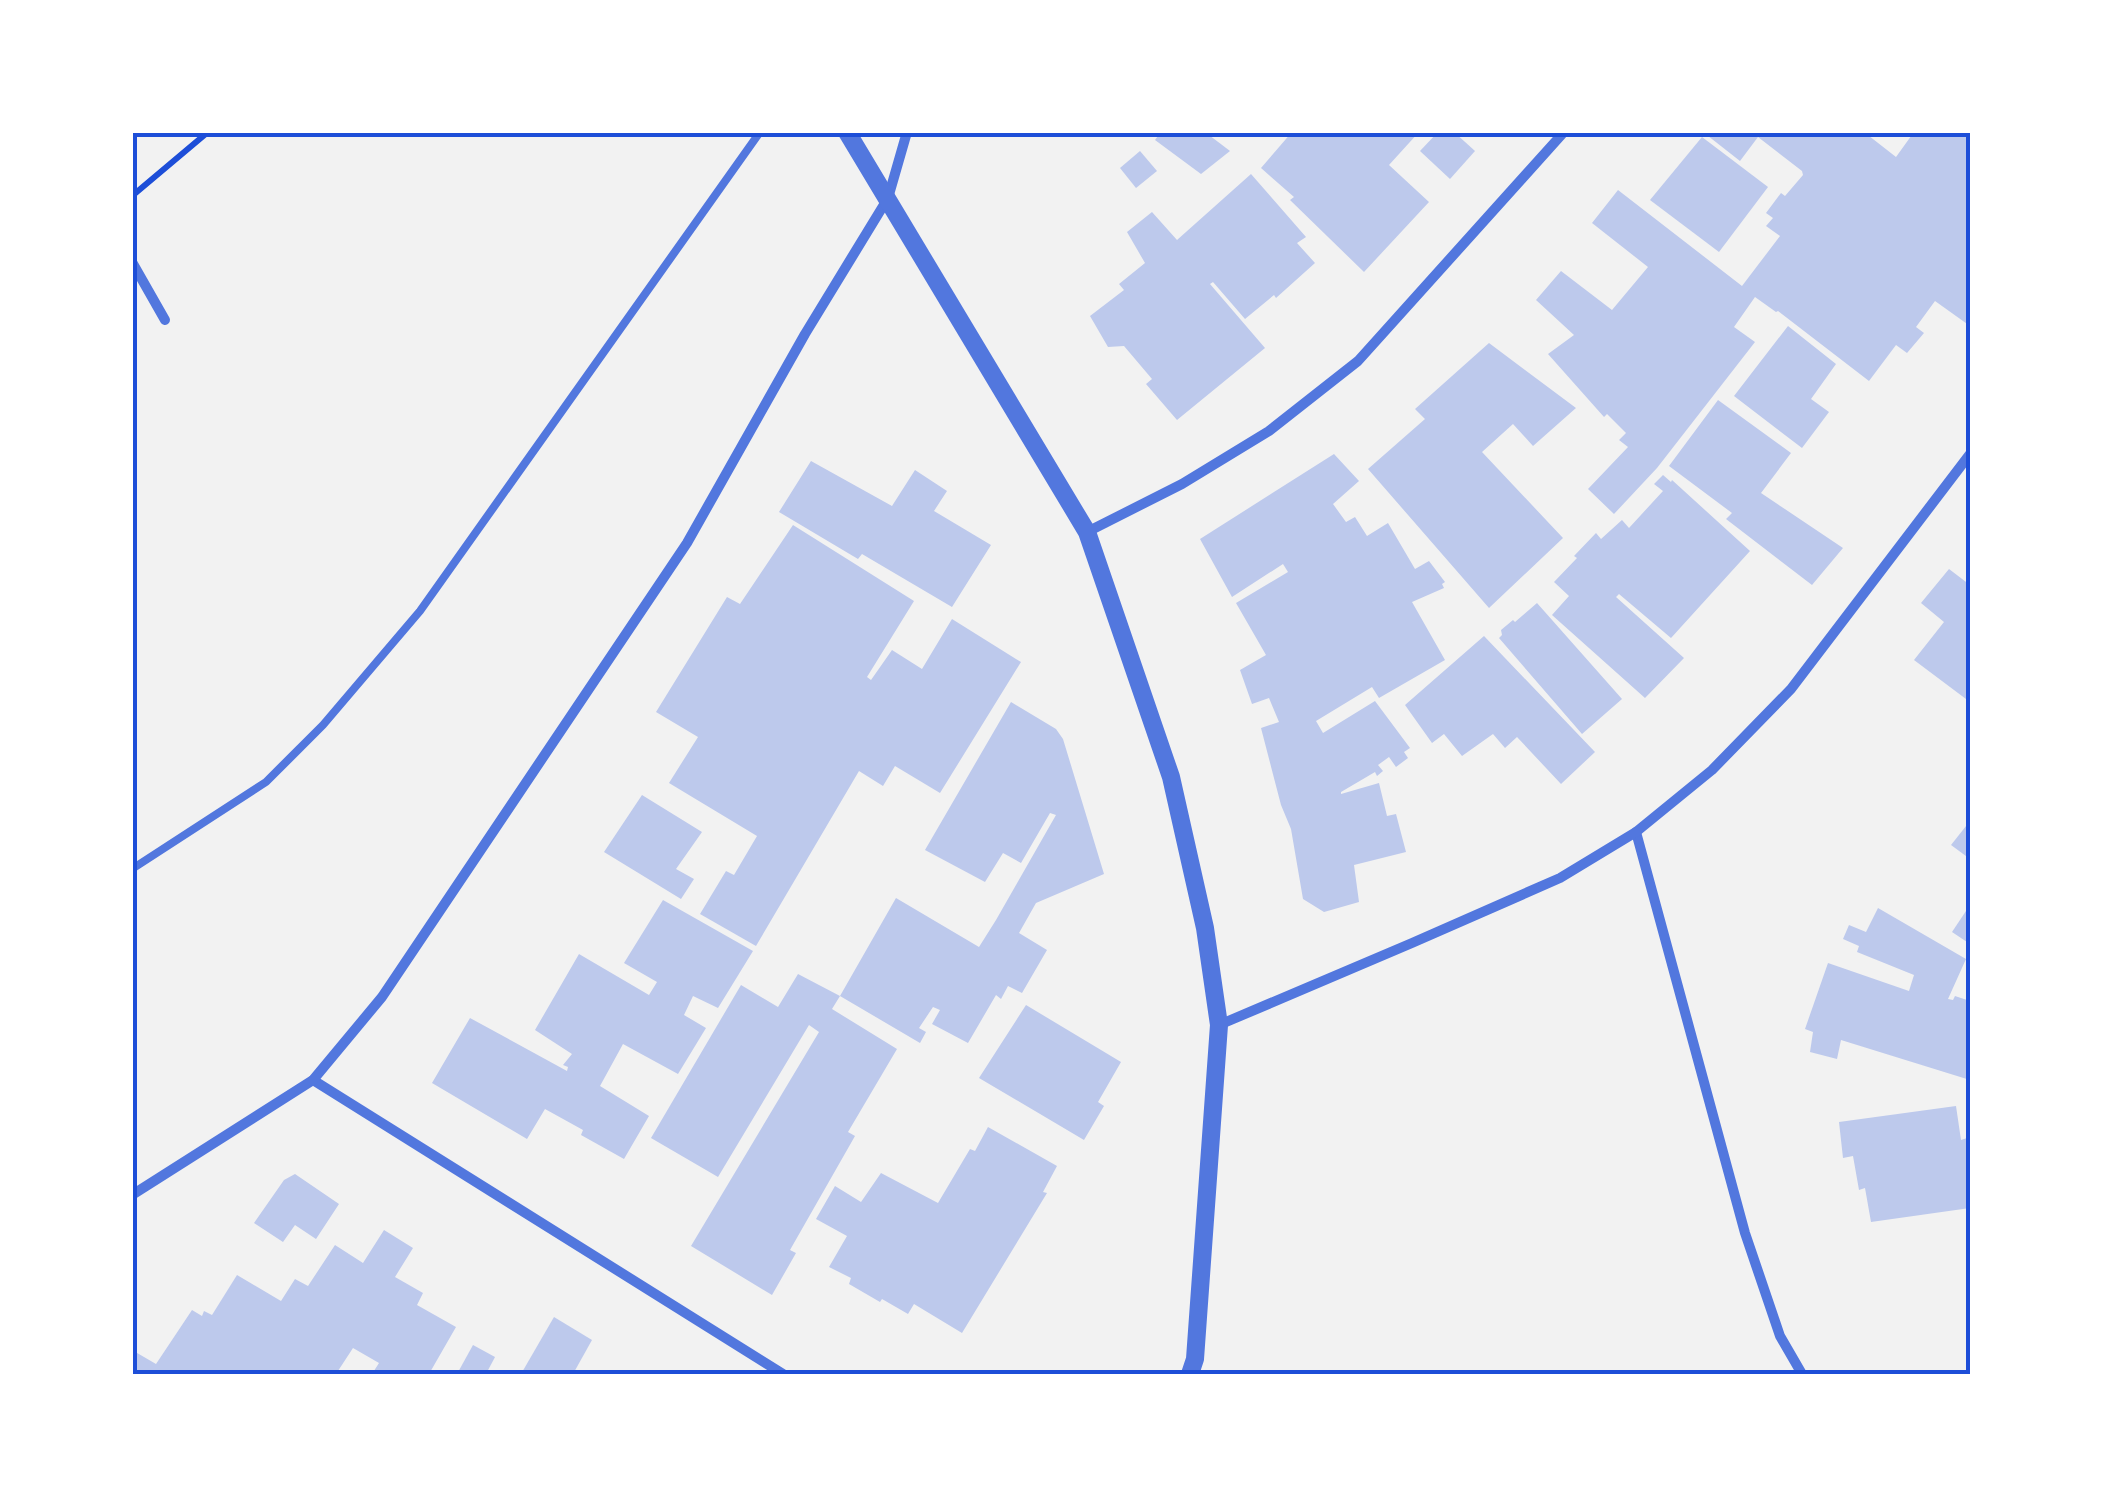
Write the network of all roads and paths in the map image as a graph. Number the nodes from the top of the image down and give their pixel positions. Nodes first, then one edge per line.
1 (208, 132) edge
2 (760, 132) edge
3 (846, 132) edge
4 (907, 132) edge
5 (1564, 132) edge
6 (132, 196) edge
7 (888, 198) junction
8 (132, 262) edge
9 (166, 320) dead end
10 (1970, 454) edge
11 (1086, 532) junction
12 (1636, 832) junction
13 (132, 869) edge
14 (1219, 1025) junction
15 (313, 1080) junction
16 (132, 1195) edge
17 (783, 1374) edge
18 (1190, 1374) edge
19 (1802, 1374) edge

1 - 6 path
2 - 13 lane
3 - 7 street
4 - 7 street
5 - 11 street
7 - 11 street
7 - 15 street
8 - 9 street
10 - 12 street
11 - 14 street
12 - 14 street
12 - 19 street
14 - 18 street
15 - 16 street
15 - 17 street

